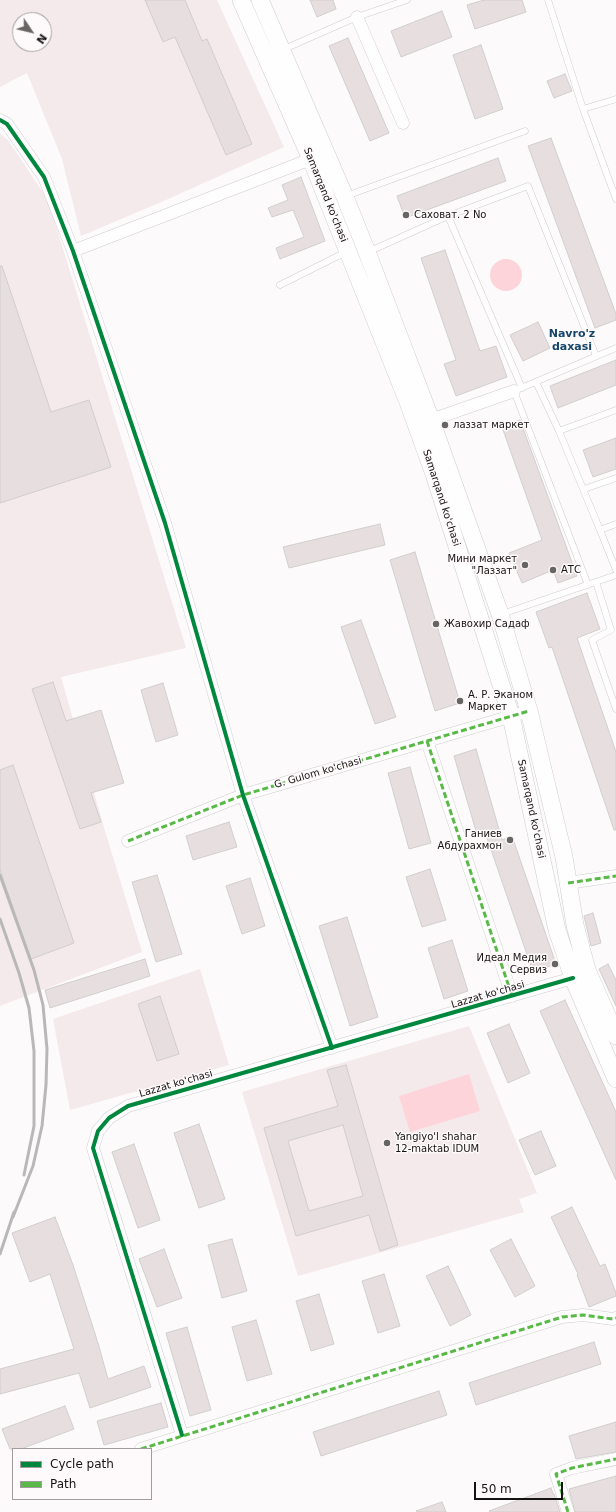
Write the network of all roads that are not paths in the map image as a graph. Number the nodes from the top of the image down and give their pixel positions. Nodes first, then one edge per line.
1 (241, 0) edge
2 (260, 0) edge
3 (407, 0) edge
4 (548, 0) edge
5 (356, 17) junction
6 (282, 50) junction
7 (616, 99) edge
8 (583, 109) junction
9 (0, 120) edge
10 (403, 123) dead end
11 (525, 131) dead end
12 (318, 155) junction
13 (345, 197) junction
14 (616, 199) edge
15 (448, 216) junction
16 (73, 251) junction
17 (348, 251) junction
18 (367, 252) junction
19 (280, 285) dead end
20 (616, 348) edge
21 (596, 356) junction
22 (536, 382) junction
23 (518, 390) junction
24 (616, 410) edge
25 (432, 420) junction
26 (559, 431) junction
27 (616, 478) edge
28 (584, 489) junction
29 (616, 524) edge
30 (600, 530) junction
31 (616, 570) edge
32 (616, 575) edge
33 (596, 582) junction
34 (588, 585) junction
35 (500, 614) junction
36 (614, 629) edge
37 (616, 709) edge
38 (529, 711) junction
39 (511, 716) junction
40 (427, 741) junction
41 (243, 795) junction
42 (128, 841) dead end
43 (616, 876) edge
44 (568, 883) junction
45 (573, 978) junction
46 (512, 996) junction
47 (616, 1036) edge
48 (332, 1048) junction
49 (616, 1079) edge
50 (615, 1321) edge
51 (182, 1436) junction
52 (144, 1448) edge
53 (616, 1459) edge
54 (568, 1512) edge

1 - 12 main road, Samarqand ko'chasi
2 - 6 main road, Samarqand ko'chasi
3 - 5 lane
4 - 8 lane
5 - 6 lane
5 - 10 street
6 - 12 main road, Samarqand ko'chasi
7 - 8 lane
8 - 14 lane
9 - 16 street
11 - 13 lane
12 - 13 main road, Samarqand ko'chasi
12 - 16 street
12 - 17 main road, Samarqand ko'chasi
13 - 18 main road, Samarqand ko'chasi
15 - 18 lane
15 - 21 lane
15 - 23 lane
16 - 41 street
17 - 19 lane
17 - 39 main road, Samarqand ko'chasi
18 - 25 main road, Samarqand ko'chasi
20 - 21 lane
21 - 22 lane
22 - 23 lane
22 - 26 lane
23 - 25 street
23 - 34 lane
24 - 26 lane
25 - 35 main road, Samarqand ko'chasi
26 - 28 lane
27 - 28 lane
28 - 30 lane
29 - 30 lane
30 - 31 lane
32 - 33 lane
33 - 34 lane
33 - 36 lane
34 - 35 lane
35 - 38 main road, Samarqand ko'chasi
36 - 37 lane
38 - 39 street, G. Gulom ko'chasi
38 - 44 main road, Samarqand ko'chasi
39 - 40 street, G. Gulom ko'chasi
39 - 45 main road, Samarqand ko'chasi
40 - 41 street, G. Gulom ko'chasi
40 - 46 street
41 - 42 street, G. Gulom ko'chasi
41 - 48 street
43 - 44 street
44 - 47 main road, Samarqand ko'chasi
45 - 46 street, Lazzat ko'chasi
45 - 49 main road, Samarqand ko'chasi
46 - 48 street, Lazzat ko'chasi
48 - 51 street, Lazzat ko'chasi
50 - 51 street
51 - 52 street
53 - 54 street

